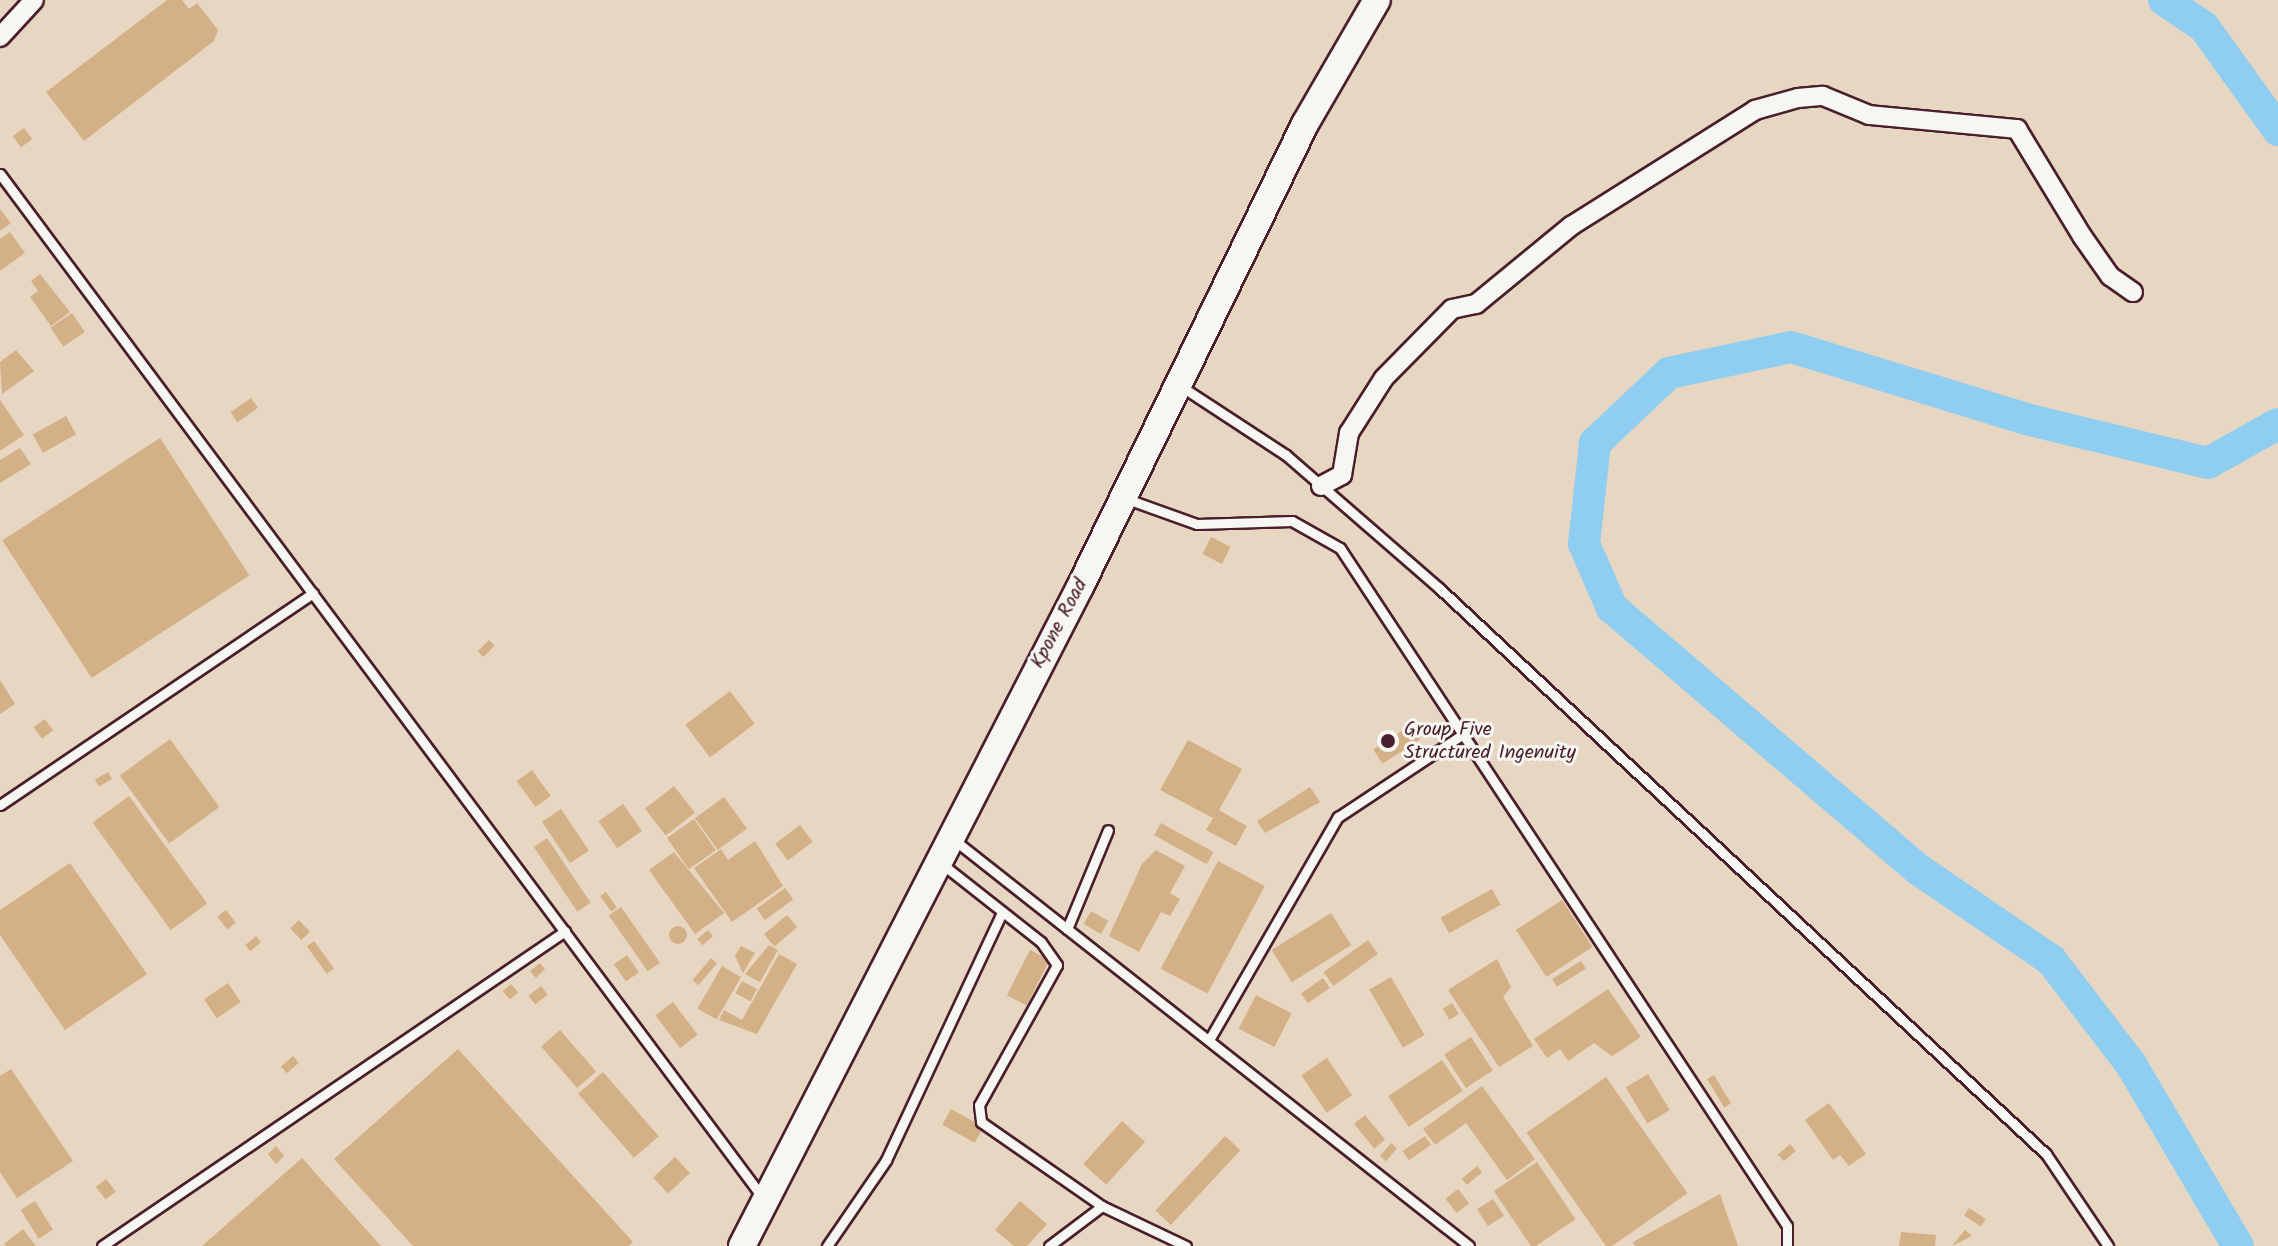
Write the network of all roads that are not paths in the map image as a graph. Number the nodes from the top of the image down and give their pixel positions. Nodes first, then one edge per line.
1 (34, 0) edge
2 (1377, 0) edge
3 (0, 37) edge
4 (0, 174) edge
5 (2133, 292) dead end
6 (1179, 385) junction
7 (1321, 486) junction
8 (1124, 498) junction
9 (313, 593) junction
10 (1465, 733) junction
11 (0, 805) edge
12 (1108, 830) dead end
13 (950, 837) junction
14 (939, 861) junction
15 (1002, 912) junction
16 (1067, 929) junction
17 (565, 931) junction
18 (1209, 1040) junction
19 (763, 1198) junction
20 (1102, 1206) junction
21 (102, 1246) edge
22 (742, 1246) edge
23 (827, 1246) edge
24 (1049, 1246) edge
25 (1186, 1246) edge
26 (1469, 1246) edge
27 (1787, 1246) edge
28 (2108, 1246) edge

1 - 3 street
2 - 6 main road, Kpone Road
4 - 9 lane
5 - 7 street
6 - 7 lane
6 - 8 main road, Kpone Road
7 - 28 lane
8 - 10 lane
8 - 13 main road, Kpone Road
9 - 11 lane
9 - 17 lane
10 - 18 lane
10 - 27 lane
12 - 16 lane
13 - 14 main road, Kpone Road
13 - 16 lane
14 - 15 lane
14 - 19 main road, Kpone Road
15 - 20 lane
15 - 23 lane
16 - 18 lane
17 - 19 lane
17 - 21 lane
18 - 26 lane
19 - 22 main road, Kpone Road
20 - 24 lane
20 - 25 lane

